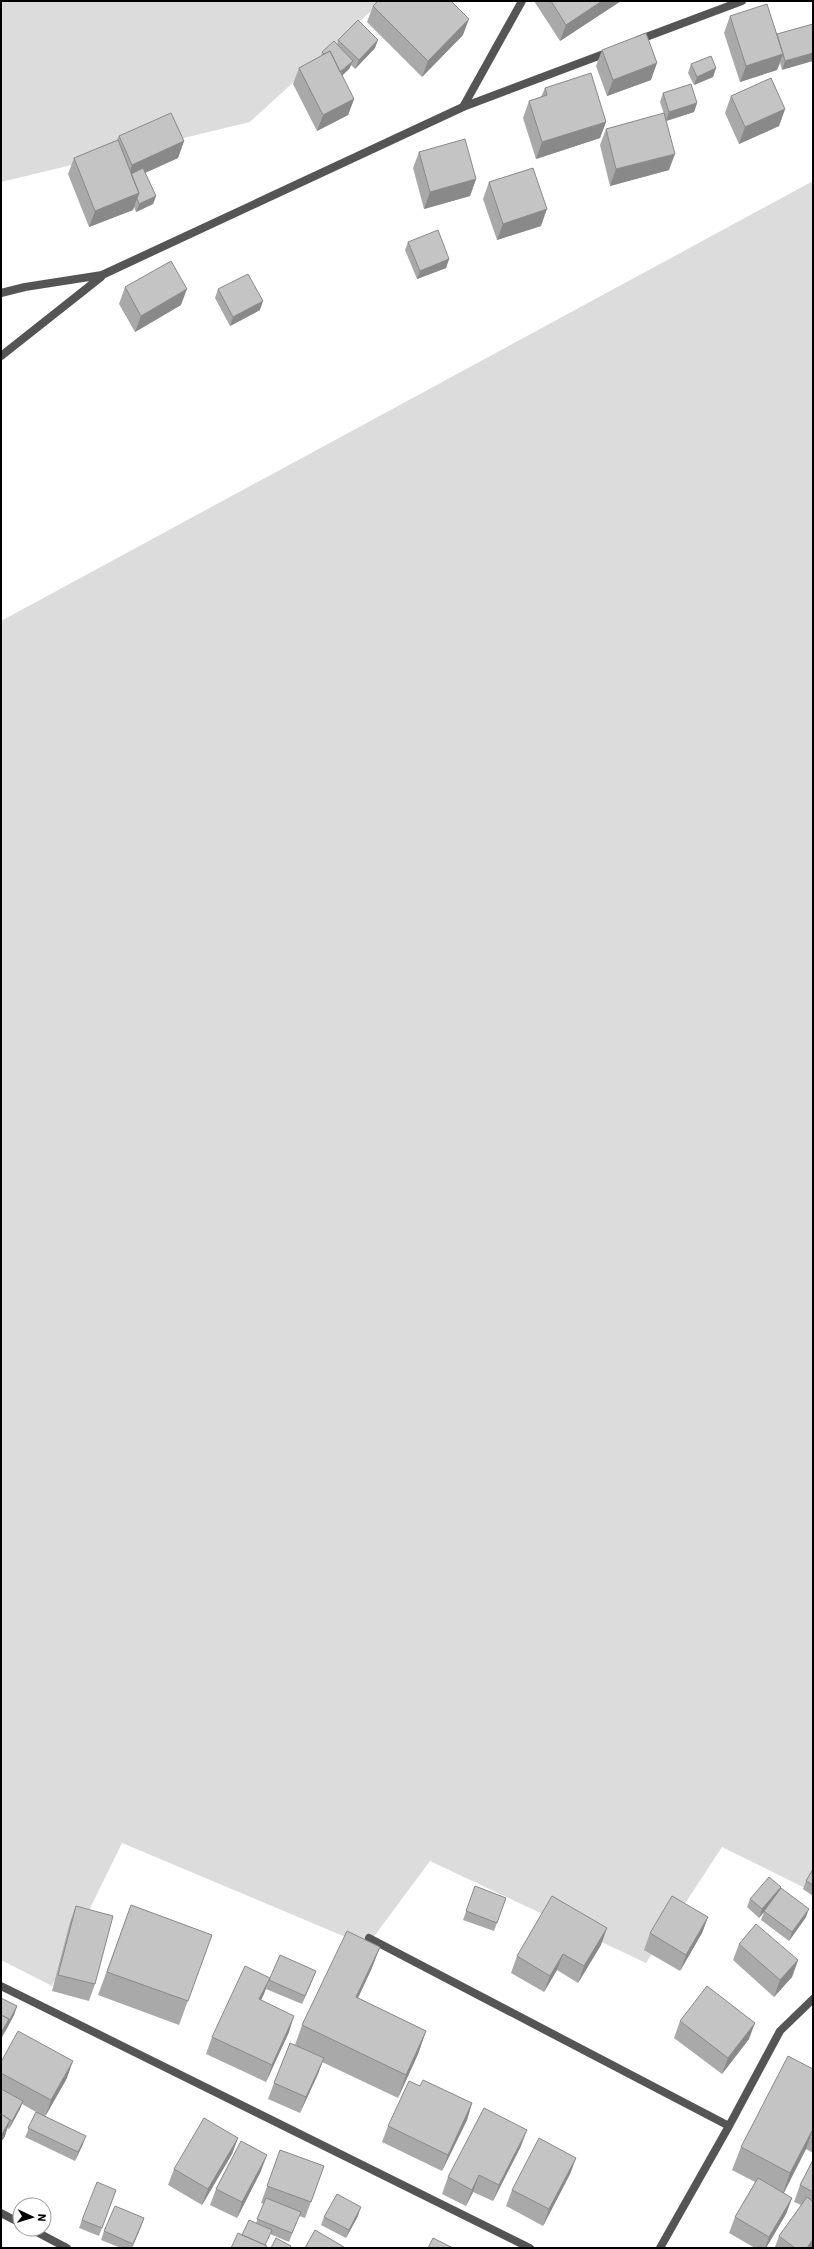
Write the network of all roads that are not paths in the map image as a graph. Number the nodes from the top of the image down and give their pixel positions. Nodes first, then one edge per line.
1 (522, 1) edge
2 (742, 1) edge
3 (632, 43) edge
4 (617, 48) edge
5 (463, 107) junction
6 (102, 275) junction
7 (1, 294) edge
8 (1, 356) edge
9 (369, 1938) dead end
10 (1, 1986) edge
11 (813, 1999) edge
12 (729, 2126) junction
13 (1, 2213) edge
14 (12, 2219) edge
15 (46, 2237) edge
16 (66, 2248) edge
17 (530, 2248) edge
18 (660, 2248) edge

1 - 5 street
2 - 3 street
4 - 5 street
5 - 6 street
6 - 7 street
6 - 8 street
9 - 12 street
10 - 17 street
11 - 12 street
12 - 18 street
13 - 14 street
15 - 16 street

